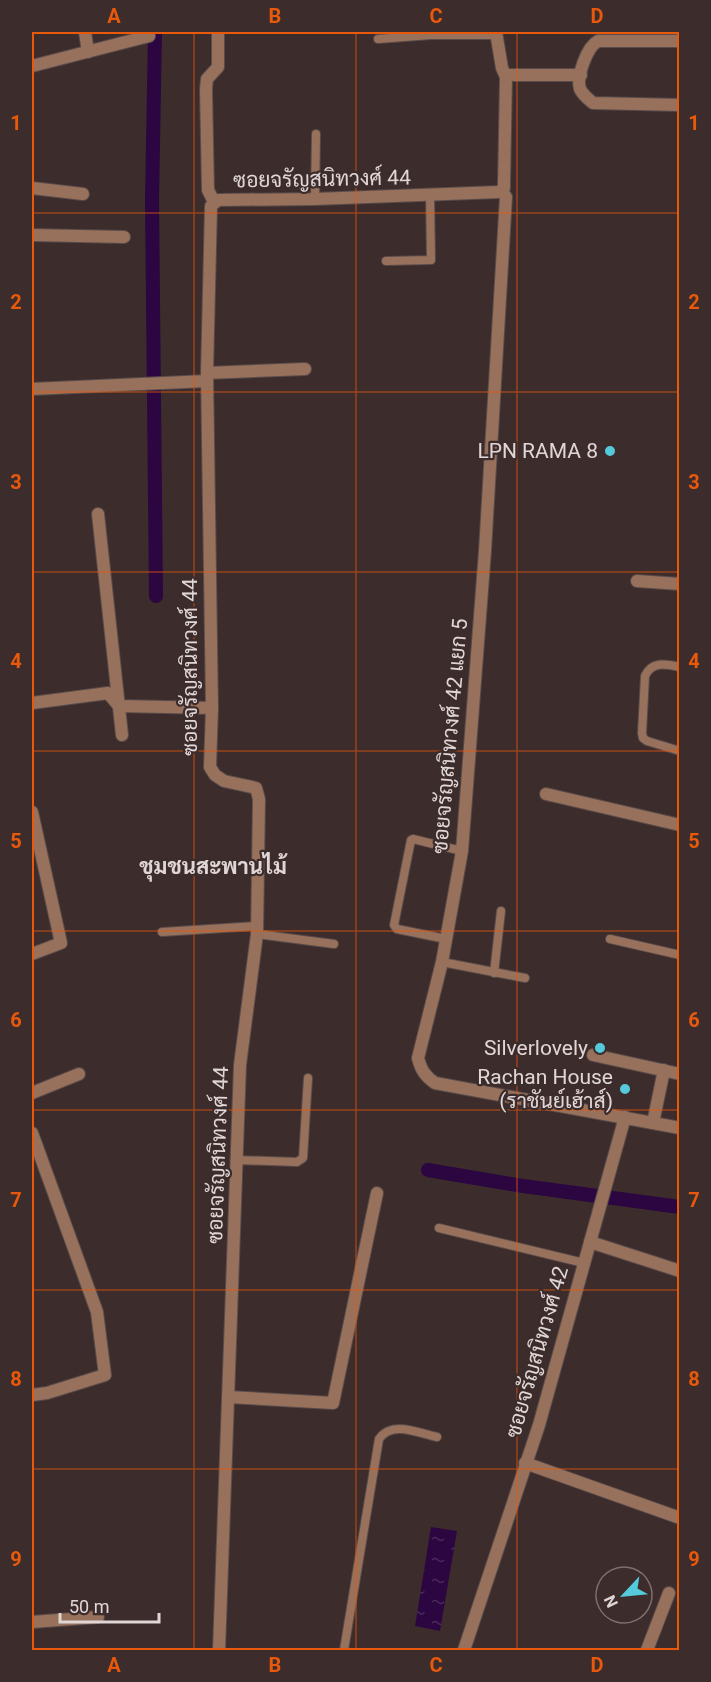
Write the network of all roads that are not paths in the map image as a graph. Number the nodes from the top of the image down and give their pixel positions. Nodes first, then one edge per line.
1 (85, 32) edge
2 (218, 32) edge
3 (496, 33) edge
4 (149, 36) dead end
5 (378, 39) dead end
6 (680, 41) edge
7 (88, 52) junction
8 (32, 66) edge
9 (581, 75) junction
10 (506, 77) junction
11 (680, 105) edge
12 (316, 134) dead end
13 (32, 188) edge
14 (502, 190) junction
15 (83, 194) dead end
16 (430, 195) junction
17 (315, 200) junction
18 (214, 202) junction
19 (32, 236) edge
20 (124, 237) dead end
21 (386, 261) dead end
22 (305, 369) dead end
23 (207, 377) junction
24 (32, 389) edge
25 (98, 514) dead end
26 (637, 581) dead end
27 (680, 584) edge
28 (680, 667) edge
29 (32, 703) edge
30 (119, 706) junction
31 (212, 708) junction
32 (122, 735) dead end
33 (680, 751) edge
34 (546, 794) dead end
35 (32, 812) edge
36 (680, 825) edge
37 (462, 851) junction
38 (501, 911) dead end
39 (257, 930) junction
40 (162, 932) dead end
41 (446, 939) junction
42 (610, 939) dead end
43 (334, 944) dead end
44 (32, 954) edge
45 (680, 955) edge
46 (442, 962) junction
47 (494, 973) junction
48 (525, 978) dead end
49 (593, 1055) dead end
50 (664, 1070) junction
51 (79, 1074) dead end
52 (680, 1074) edge
53 (308, 1078) dead end
54 (32, 1093) edge
55 (625, 1117) junction
56 (653, 1123) junction
57 (680, 1128) edge
58 (32, 1133) edge
59 (237, 1160) junction
60 (377, 1193) dead end
61 (439, 1228) dead end
62 (590, 1242) junction
63 (584, 1263) junction
64 (680, 1271) edge
65 (32, 1395) edge
66 (228, 1397) junction
67 (437, 1437) dead end
68 (525, 1462) junction
69 (680, 1518) edge
70 (674, 1595) edge
71 (98, 1617) dead end
72 (32, 1622) edge
73 (219, 1650) edge
74 (344, 1650) edge
75 (464, 1650) edge
76 (647, 1650) edge

1 - 7 street
2 - 18 street
3 - 5 lane
3 - 10 street
4 - 7 street
6 - 9 street
7 - 8 street
9 - 10 street
9 - 11 street
10 - 14 street
12 - 17 lane
13 - 15 street
14 - 16 street, ซอยจรัญสนิทวงศ์ 44
14 - 37 street, ซอยจรัญสนิทวงศ์ 42 แยก 5
16 - 17 street, ซอยจรัญสนิทวงศ์ 44
16 - 21 lane
17 - 18 street, ซอยจรัญสนิทวงศ์ 44
18 - 23 street, ซอยจรัญสนิทวงศ์ 44
19 - 20 street
22 - 23 street
23 - 24 street
23 - 31 street, ซอยจรัญสนิทวงศ์ 44
25 - 30 street
26 - 27 street
28 - 33 lane
29 - 30 street
30 - 31 street
30 - 32 street
31 - 39 street, ซอยจรัญสนิทวงศ์ 44
34 - 36 street
35 - 44 street
37 - 41 street, ซอยจรัญสนิทวงศ์ 42 แยก 5
37 - 41 lane
38 - 47 lane
39 - 40 lane
39 - 43 lane
39 - 59 street, ซอยจรัญสนิทวงศ์ 44
41 - 46 street, ซอยจรัญสนิทวงศ์ 42 แยก 5
42 - 45 lane
46 - 47 lane
46 - 55 street, ซอยจรัญสนิทวงศ์ 42 แยก 5
47 - 48 lane
49 - 50 street
50 - 52 street
50 - 56 street
51 - 54 street
53 - 59 lane
55 - 56 street
55 - 62 street, ซอยจรัญสนิทวงศ์ 42
56 - 57 street
58 - 65 street
59 - 66 street, ซอยจรัญสนิทวงศ์ 44
60 - 66 street
61 - 63 lane
62 - 63 street, ซอยจรัญสนิทวงศ์ 42
62 - 64 street
63 - 68 street, ซอยจรัญสนิทวงศ์ 42
66 - 73 street, ซอยจรัญสนิทวงศ์ 44
67 - 74 lane
68 - 69 street
68 - 75 street, ซอยจรัญสนิทวงศ์ 42
70 - 76 street
71 - 72 street

